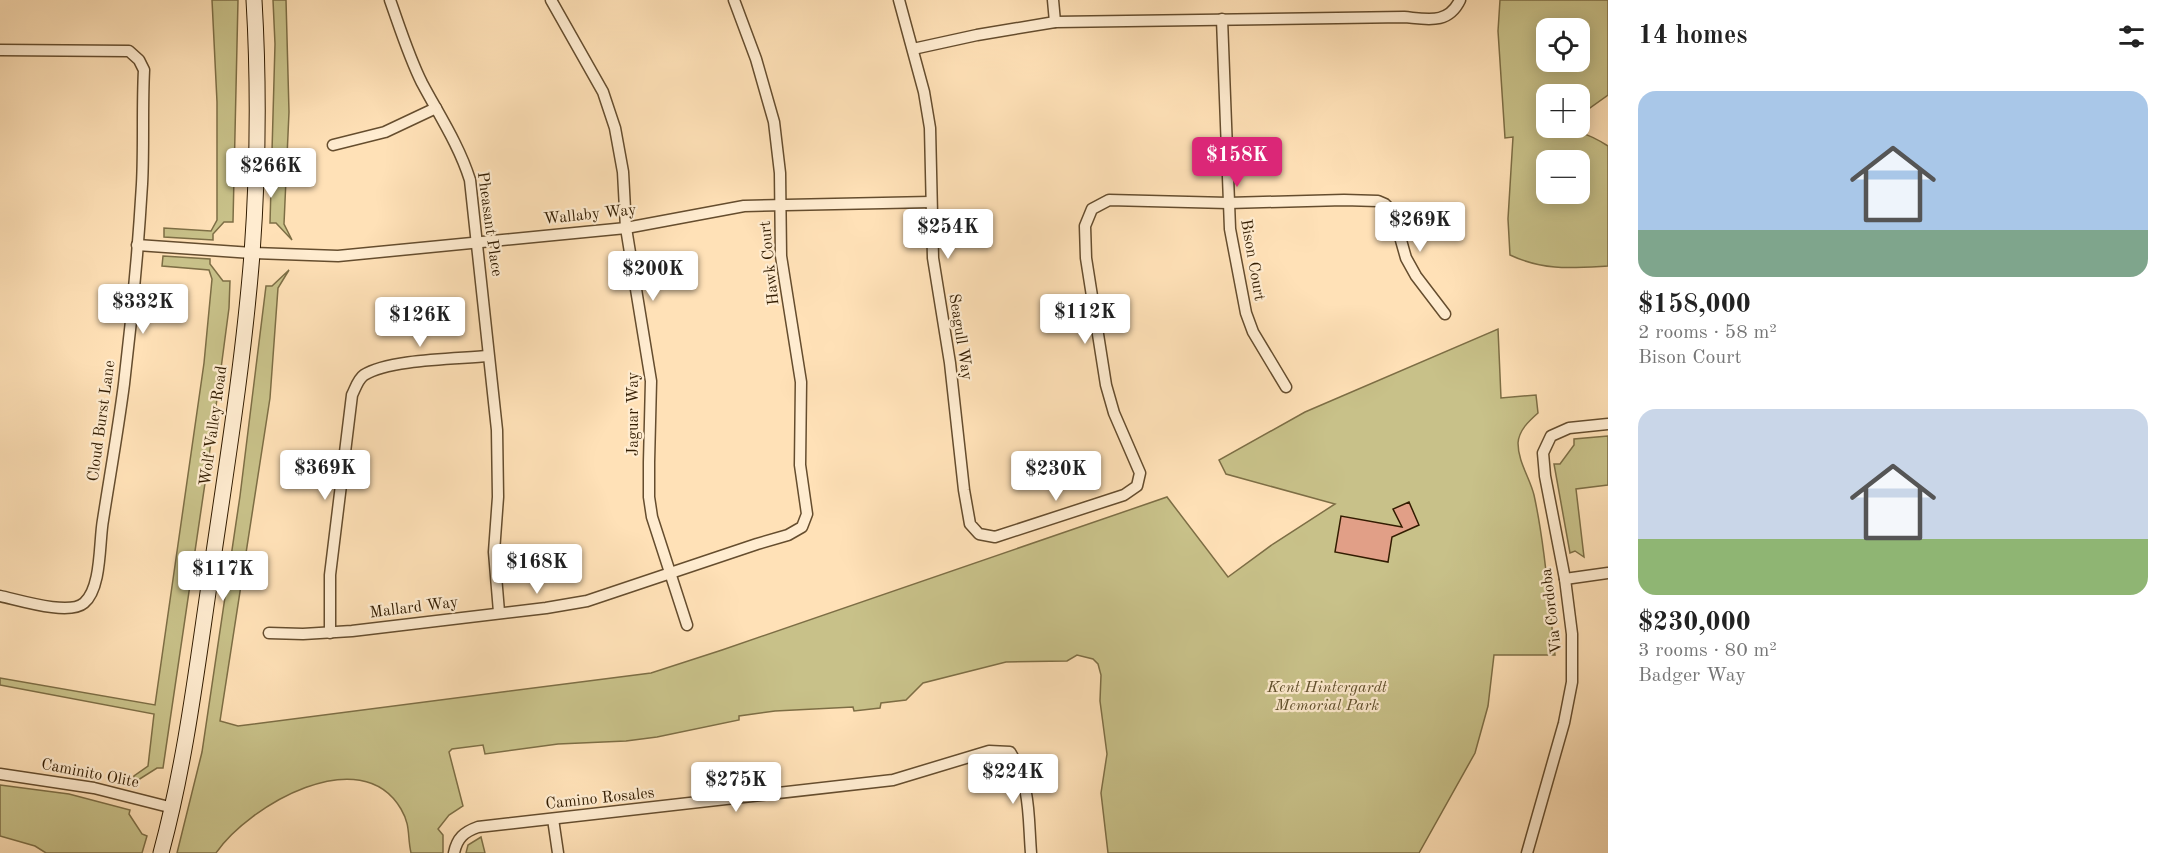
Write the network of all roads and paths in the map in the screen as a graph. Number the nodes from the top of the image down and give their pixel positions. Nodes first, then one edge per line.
1 (254, 0) edge
2 (390, 0) edge
3 (551, 0) edge
4 (734, 0) edge
5 (899, 0) edge
6 (1053, 0) edge
7 (1460, 0) edge
8 (1222, 19) junction
9 (1056, 22) junction
10 (913, 49) junction
11 (0, 50) edge
12 (436, 108) junction
13 (333, 145) dead end
14 (931, 202) junction
15 (1228, 203) junction
16 (780, 205) junction
17 (626, 228) junction
18 (478, 242) junction
19 (137, 245) junction
20 (252, 253) junction
21 (1445, 314) dead end
22 (488, 356) junction
23 (1286, 387) dead end
24 (1608, 424) edge
25 (802, 527) joint
26 (1608, 573) edge
27 (669, 574) junction
28 (1564, 579) junction
29 (0, 596) edge
30 (499, 612) junction
31 (687, 625) dead end
32 (269, 633) dead end
33 (330, 633) junction
34 (0, 774) edge
35 (173, 808) junction
36 (553, 819) junction
37 (161, 853) edge
38 (454, 853) edge
39 (558, 853) edge
40 (1031, 853) edge
41 (1527, 853) edge

1 - 20 main road, Wolf Valley Road
2 - 12 street, Pheasant Place
3 - 17 street, Jaguar Way
4 - 16 street, Hawk Court
5 - 10 street, Seagull Way
6 - 9 street
7 - 8 street
8 - 9 street
8 - 15 street, Bison Court
9 - 10 street
10 - 14 street, Seagull Way
11 - 19 street, Cloud Burst Lane
12 - 13 street
12 - 18 street, Pheasant Place
14 - 15 street, Seagull Way
14 - 16 street, Wallaby Way
15 - 21 street
15 - 23 street, Bison Court
16 - 17 street, Wallaby Way
16 - 25 street, Hawk Court
17 - 18 street, Wallaby Way
17 - 27 street, Jaguar Way
18 - 20 street, Wallaby Way
18 - 22 street, Pheasant Place
19 - 20 street, Wallaby Way
19 - 29 street, Cloud Burst Lane
20 - 35 main road, Wolf Valley Road
22 - 30 street, Pheasant Place
22 - 33 street
24 - 28 street, Via Cordoba
25 - 27 street, Mallard Way
26 - 28 street
27 - 30 street, Mallard Way
27 - 31 street, Jaguar Way
28 - 41 street, Via Cordoba
30 - 33 street, Mallard Way
32 - 33 street, Mallard Way
34 - 35 street, Caminito Olite
35 - 37 main road, Wolf Valley Road
36 - 38 street, Camino Rosales
36 - 39 street
36 - 40 street, Camino Rosales

